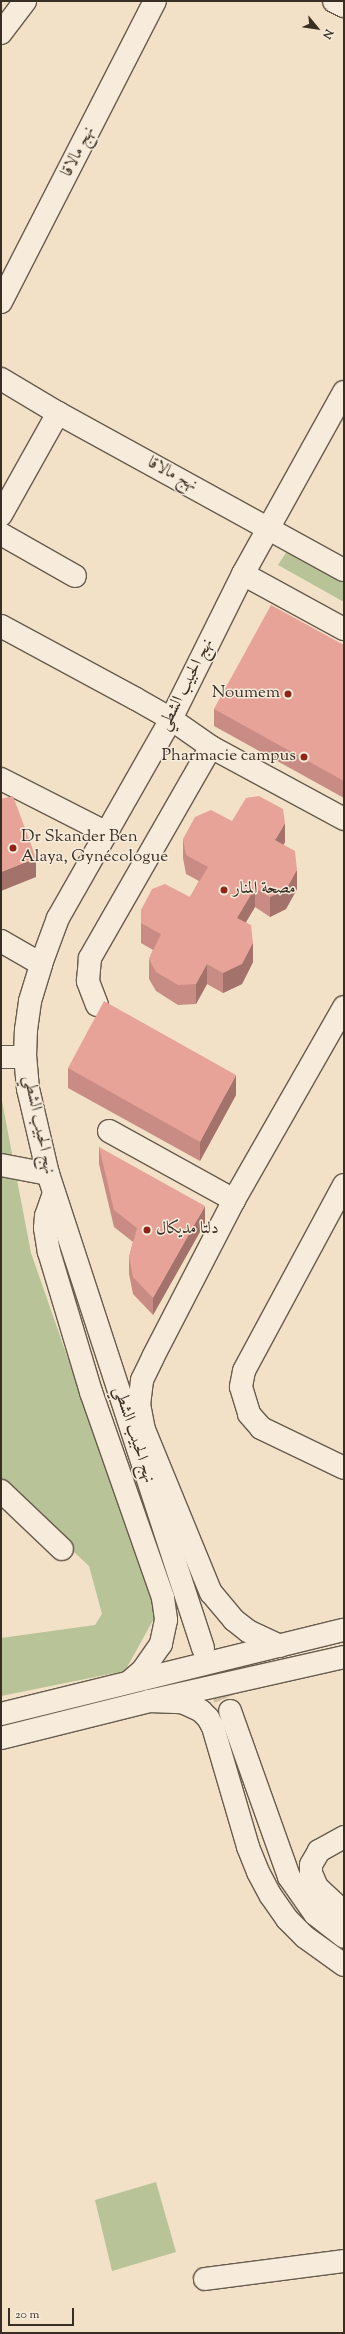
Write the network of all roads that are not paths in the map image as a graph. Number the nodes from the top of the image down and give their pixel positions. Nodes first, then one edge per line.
1 (25, 1) edge
2 (156, 1) edge
3 (334, 1) edge
4 (344, 6) edge
5 (1, 33) edge
6 (1, 302) edge
7 (1, 379) edge
8 (344, 392) edge
9 (58, 413) junction
10 (1, 515) edge
11 (268, 527) junction
12 (1, 534) edge
13 (344, 570) edge
14 (243, 574) junction
15 (75, 576) dead end
16 (1, 626) edge
17 (344, 630) edge
18 (171, 719) junction
19 (211, 747) junction
20 (1, 779) edge
21 (344, 819) edge
22 (107, 832) junction
23 (1, 941) edge
24 (40, 964) junction
25 (97, 1005) dead end
26 (344, 1007) edge
27 (1, 1057) edge
28 (25, 1057) junction
29 (109, 1131) dead end
30 (1, 1165) edge
31 (51, 1183) junction
32 (344, 1185) edge
33 (234, 1200) junction
34 (344, 1468) edge
35 (1, 1491) edge
36 (62, 1549) dead end
37 (344, 1630) edge
38 (280, 1646) junction
39 (203, 1648) tunnel mouth
40 (344, 1657) edge
41 (129, 1682) junction
42 (149, 1701) junction
43 (230, 1711) tunnel mouth
44 (1, 1714) edge
45 (1, 1738) edge
46 (344, 1837) edge
47 (344, 1912) edge
48 (344, 1938) edge
49 (344, 1965) edge
50 (344, 2260) edge
51 (205, 2279) dead end

1 - 5 street
2 - 6 street, نهج مالاقا
3 - 4 street
7 - 9 street, نهج مالاقا
8 - 11 street, نهج الحبيب الشطي
9 - 10 street
9 - 11 street, نهج مالاقا
11 - 13 street, نهج مالاقا
11 - 14 street, نهج الحبيب الشطي
12 - 15 street
14 - 17 street
14 - 18 street, نهج الحبيب الشطي
16 - 18 street
18 - 19 street
18 - 22 street, نهج الحبيب الشطي
19 - 21 street
19 - 25 street
20 - 22 street
22 - 24 street, نهج الحبيب الشطي
23 - 24 street
24 - 28 street, نهج الحبيب الشطي
26 - 33 street
27 - 28 street
28 - 31 street, نهج الحبيب الشطي
29 - 33 street
30 - 31 street
31 - 39 street, نهج الحبيب الشطي
31 - 41 street
32 - 34 street
33 - 38 street
35 - 36 street
37 - 38 street
38 - 41 street
40 - 42 street
41 - 44 street
42 - 45 street
42 - 49 street
43 - 48 street
46 - 47 street
50 - 51 street

